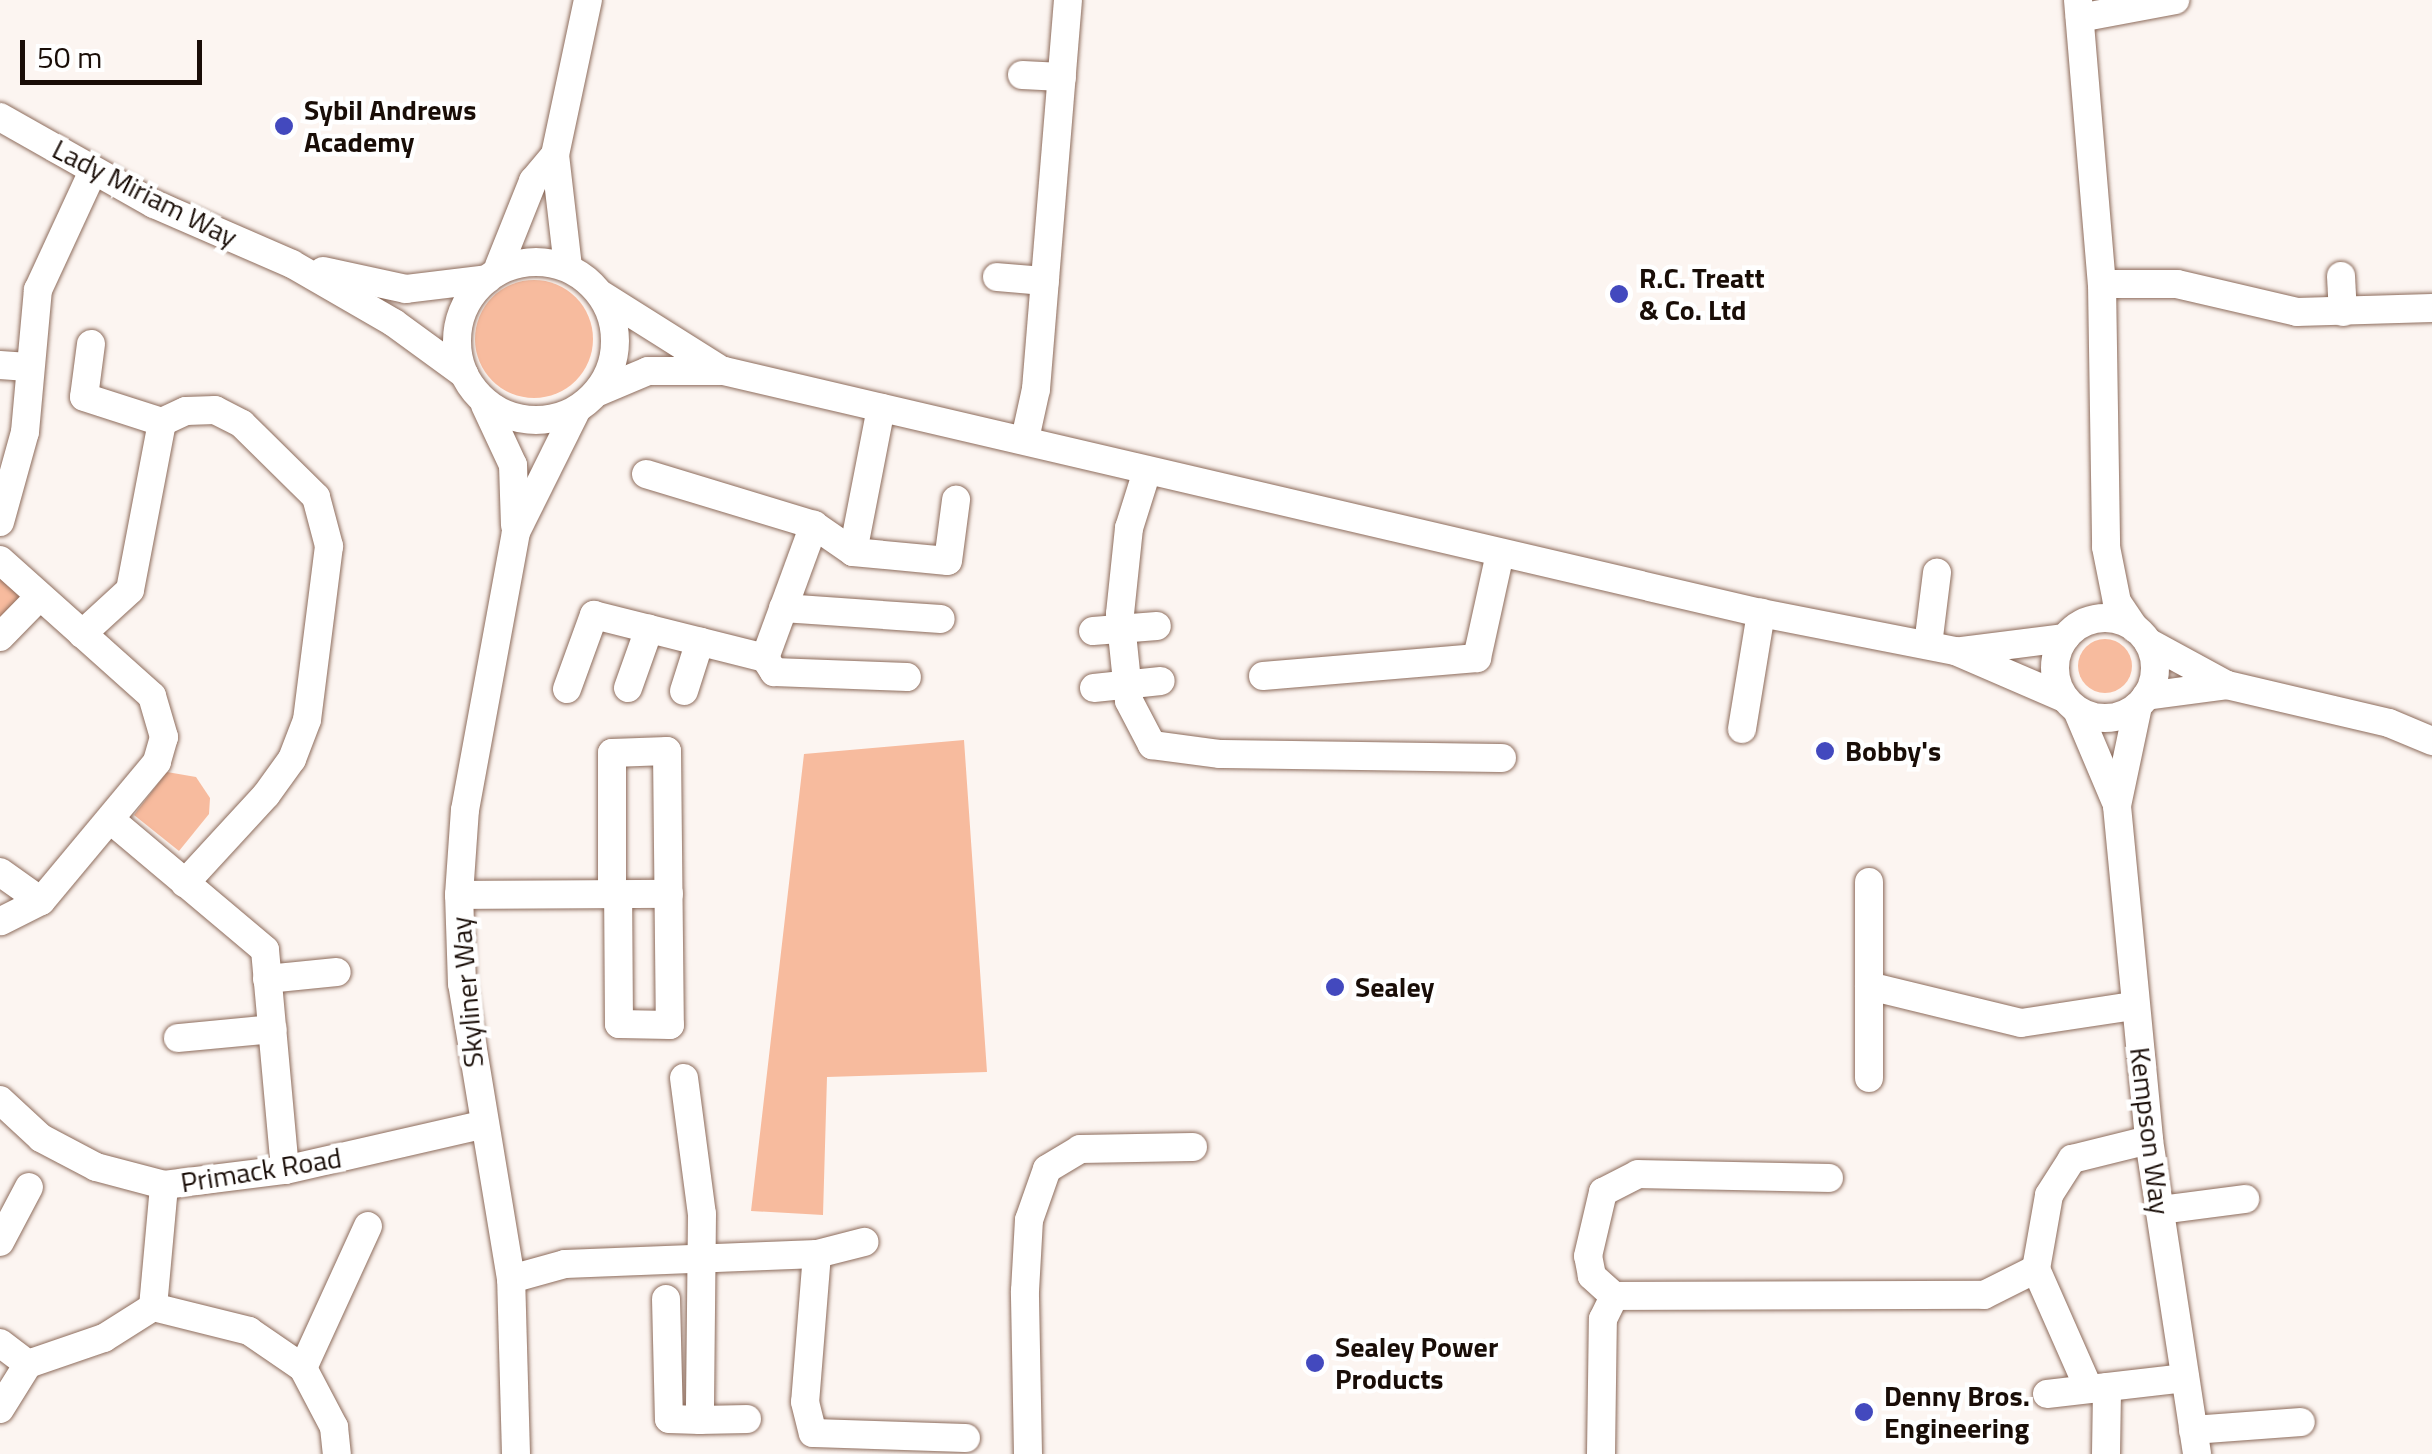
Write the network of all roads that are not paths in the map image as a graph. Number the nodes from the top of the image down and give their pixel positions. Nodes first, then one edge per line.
1 (588, 0) edge
2 (1068, 0) edge
3 (2175, 0) edge
4 (2080, 9) edge
5 (1022, 75) dead end
6 (1062, 77) junction
7 (0, 117) edge
8 (555, 155) junction
9 (92, 171) junction
10 (292, 264) junction
11 (568, 268) junction
12 (493, 272) junction
13 (997, 276) dead end
14 (2341, 276) dead end
15 (1045, 281) junction
16 (2102, 284) junction
17 (602, 295) junction
18 (2432, 308) edge
19 (2343, 312) junction
20 (90, 344) dead end
21 (14, 366) edge
22 (724, 371) junction
23 (472, 385) junction
24 (598, 392) junction
25 (880, 408) junction
26 (576, 411) junction
27 (162, 422) junction
28 (1025, 439) junction
29 (1147, 471) junction
30 (646, 474) dead end
31 (956, 500) dead end
32 (0, 522) edge
33 (814, 525) junction
34 (516, 532) junction
35 (2106, 547) junction
36 (853, 552) junction
37 (1500, 552) junction
38 (0, 560) edge
39 (1937, 573) dead end
40 (40, 596) junction
41 (783, 608) junction
42 (1761, 613) junction
43 (942, 619) dead end
44 (1157, 626) dead end
45 (649, 628) junction
46 (1122, 629) junction
47 (1093, 632) dead end
48 (2072, 632) junction
49 (82, 634) junction
50 (2142, 636) junction
51 (0, 637) edge
52 (700, 642) junction
53 (1942, 648) junction
54 (765, 658) junction
55 (1263, 676) dead end
56 (906, 677) dead end
57 (1161, 680) dead end
58 (2226, 685) junction
59 (1128, 686) junction
60 (628, 688) dead end
61 (1094, 688) dead end
62 (566, 689) dead end
63 (684, 690) dead end
64 (2142, 701) junction
65 (2071, 704) junction
66 (1742, 729) dead end
67 (2432, 741) edge
68 (1502, 758) dead end
69 (2117, 806) junction
70 (112, 821) junction
71 (0, 872) edge
72 (1869, 882) dead end
73 (185, 883) junction
74 (668, 894) junction
75 (615, 895) junction
76 (459, 896) junction
77 (42, 901) junction
78 (1, 921) edge
79 (336, 972) dead end
80 (267, 979) junction
81 (1869, 986) junction
82 (2134, 1006) junction
83 (273, 1029) junction
84 (178, 1038) dead end
85 (684, 1078) dead end
86 (1869, 1078) dead end
87 (0, 1100) edge
88 (482, 1125) junction
89 (2149, 1140) junction
90 (1192, 1146) dead end
91 (286, 1170) junction
92 (1829, 1178) dead end
93 (164, 1185) junction
94 (29, 1187) dead end
95 (2245, 1199) dead end
96 (2160, 1210) junction
97 (368, 1226) dead end
98 (0, 1242) edge
99 (864, 1242) dead end
100 (817, 1254) junction
101 (700, 1259) junction
102 (2036, 1269) junction
103 (512, 1279) junction
104 (1614, 1296) junction
105 (666, 1299) dead end
106 (153, 1308) junction
107 (0, 1343) edge
108 (28, 1364) junction
109 (302, 1368) junction
110 (2185, 1378) junction
111 (2098, 1388) junction
112 (2047, 1394) dead end
113 (0, 1409) edge
114 (746, 1419) dead end
115 (700, 1420) junction
116 (2301, 1422) dead end
117 (966, 1438) dead end
118 (2195, 1442) edge
119 (337, 1454) edge
120 (516, 1454) edge
121 (1028, 1454) edge
122 (1601, 1454) edge
123 (2106, 1454) edge

1 - 8 street
2 - 6 street
3 - 4 street
4 - 16 street
5 - 6 street
6 - 15 street
7 - 9 street, Lady Miriam Way
8 - 11 street
8 - 12 street
9 - 10 street, Lady Miriam Way
9 - 21 street
10 - 12 street, Lady Miriam Way
10 - 23 street, Lady Miriam Way
11 - 12 street
11 - 17 street
12 - 23 street
13 - 15 street
14 - 19 street
15 - 28 street
16 - 19 street
16 - 35 street
17 - 22 street
17 - 24 street
18 - 19 street
20 - 27 street
21 - 32 street
22 - 24 street
22 - 25 street
23 - 26 street
23 - 34 street, Skyliner Way
24 - 26 street
25 - 28 street
25 - 36 street
26 - 34 street, Skyliner Way
27 - 49 street
27 - 73 street
28 - 29 street
29 - 37 street
29 - 46 street
30 - 33 street
31 - 36 street
33 - 36 street
33 - 41 street
34 - 76 street, Skyliner Way
35 - 48 street
35 - 50 street
37 - 42 street
37 - 55 street
38 - 40 street
39 - 53 street
40 - 49 street
40 - 51 street
41 - 43 street
41 - 54 street
42 - 53 street
42 - 66 street
44 - 46 street
45 - 52 street
45 - 60 street
45 - 62 street
46 - 47 street
46 - 59 street
48 - 50 street
48 - 53 street
48 - 65 street
49 - 70 street
50 - 58 street
50 - 64 street
52 - 54 street
52 - 63 street
53 - 65 street
54 - 56 street
57 - 59 street
58 - 64 street
58 - 67 street
59 - 61 street
59 - 68 street
64 - 65 street
64 - 69 street, Kempson Way
65 - 69 street, Kempson Way
69 - 82 street, Kempson Way
70 - 73 street
70 - 77 street
71 - 77 street
72 - 81 street
73 - 80 street
74 - 75 street
74 - 75 street
74 - 75 street
75 - 76 street
76 - 88 street, Skyliner Way
77 - 78 street
79 - 80 street
80 - 83 street
81 - 82 street
81 - 86 street
82 - 89 street, Kempson Way
83 - 84 street
83 - 91 street
85 - 101 street
87 - 93 street, Primack Road
88 - 91 street, Primack Road
88 - 103 street, Skyliner Way
89 - 96 street, Kempson Way
89 - 102 street
90 - 121 street
91 - 93 street, Primack Road
92 - 104 street
93 - 106 street
94 - 98 street
95 - 96 street
96 - 110 street, Kempson Way
97 - 109 street
99 - 100 street
100 - 101 street
100 - 117 street
101 - 103 street
101 - 115 street
102 - 104 street
102 - 111 street
103 - 120 street, Skyliner Way
104 - 122 street
105 - 115 street
106 - 108 street
106 - 109 street
107 - 108 street
108 - 113 street
109 - 119 street
110 - 111 street
110 - 118 street, Kempson Way
111 - 112 street
111 - 123 street
114 - 115 street
116 - 118 street

